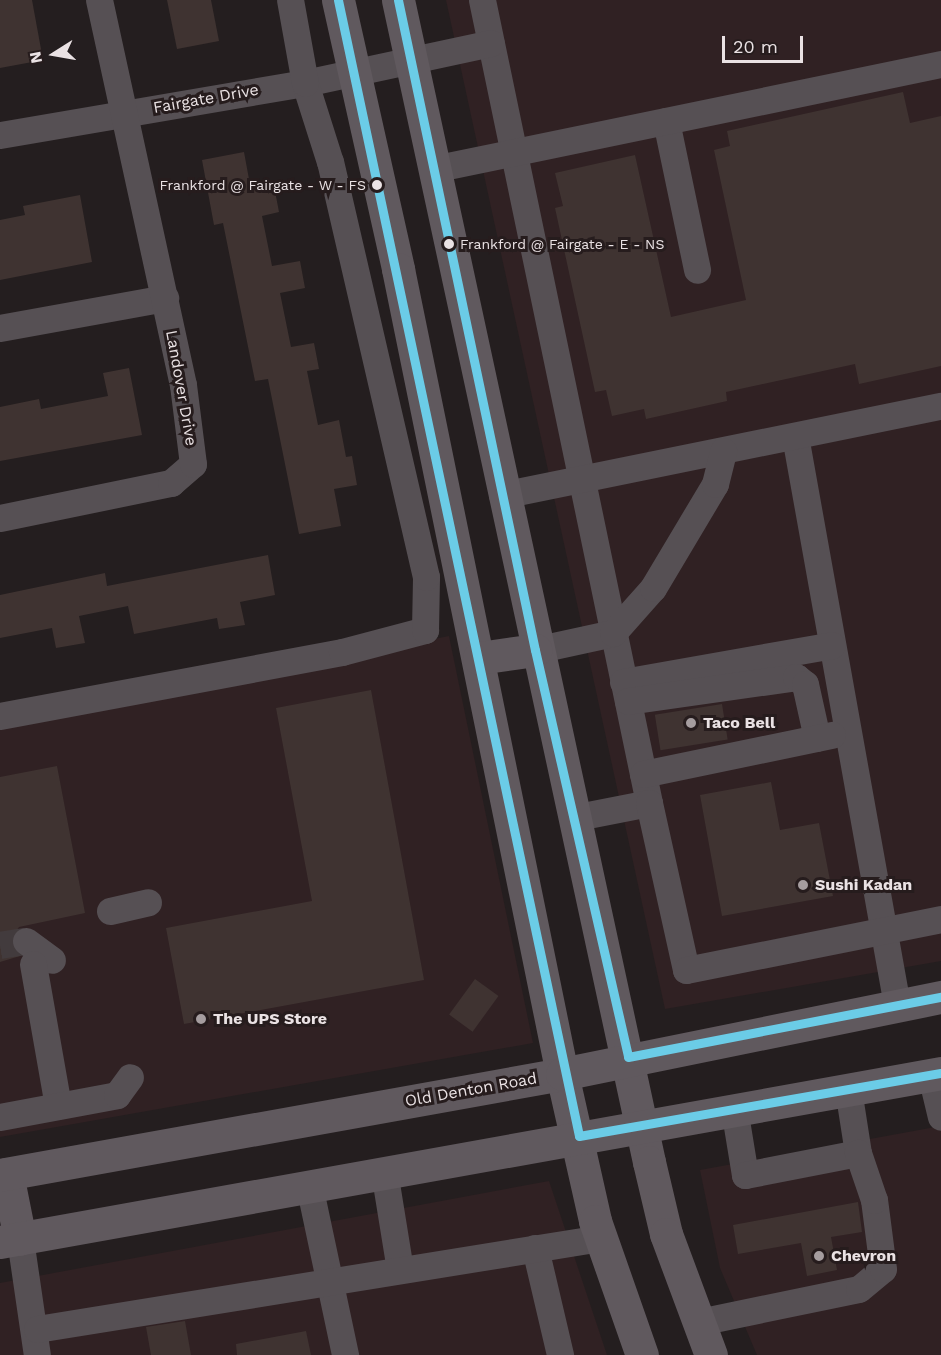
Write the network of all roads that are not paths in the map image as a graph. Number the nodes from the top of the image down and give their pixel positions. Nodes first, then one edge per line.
1 (99, 0) edge
2 (290, 0) edge
3 (338, 0) edge
4 (398, 0) edge
5 (482, 0) edge
6 (491, 43) junction
7 (411, 60) junction
8 (941, 64) edge
9 (354, 72) junction
10 (305, 83) junction
11 (125, 113) junction
12 (666, 121) junction
13 (0, 135) edge
14 (514, 152) junction
15 (433, 169) junction
16 (697, 270) dead end
17 (165, 298) junction
18 (0, 328) edge
19 (941, 406) edge
20 (795, 436) junction
21 (723, 451) junction
22 (582, 480) junction
23 (502, 495) junction
24 (0, 518) edge
25 (613, 633) junction
26 (832, 645) junction
27 (535, 650) junction
28 (479, 658) junction
29 (626, 692) junction
30 (0, 716) edge
31 (848, 732) junction
32 (817, 738) junction
33 (643, 774) junction
34 (649, 803) junction
35 (572, 818) junction
36 (148, 902) dead end
37 (110, 911) dead end
38 (941, 919) edge
39 (884, 930) junction
40 (37, 955) dead end
41 (941, 997) edge
42 (897, 1005) junction
43 (628, 1057) junction
44 (562, 1074) junction
45 (936, 1074) edge
46 (130, 1077) dead end
47 (848, 1089) junction
48 (58, 1106) junction
49 (734, 1108) junction
50 (0, 1116) edge
51 (941, 1117) edge
52 (640, 1124) junction
53 (579, 1136) junction
54 (858, 1153) junction
55 (384, 1171) junction
56 (4, 1175) edge
57 (309, 1185) junction
58 (601, 1238) junction
59 (10, 1240) edge
60 (535, 1248) junction
61 (400, 1270) junction
62 (328, 1282) junction
63 (699, 1322) junction
64 (37, 1342) edge
65 (345, 1355) edge
66 (560, 1355) edge
67 (642, 1355) edge
68 (711, 1355) edge

1 - 11 street, Landover Drive
2 - 10 street
3 - 9 main road
4 - 7 main road
5 - 6 street
6 - 7 street, Fairgate Drive
6 - 14 street
7 - 9 street, Fairgate Drive
7 - 15 main road
8 - 12 street
9 - 10 street, Fairgate Drive
9 - 28 main road
10 - 11 street, Fairgate Drive
10 - 30 street
11 - 13 street, Fairgate Drive
11 - 17 street, Landover Drive
12 - 14 street
12 - 16 street
14 - 15 street
14 - 22 street
15 - 23 main road
17 - 18 street
17 - 24 street, Landover Drive
19 - 20 street
20 - 21 street
20 - 26 street
21 - 22 street
21 - 25 street
22 - 23 street
22 - 25 street
23 - 27 main road
25 - 27 street
25 - 29 street
26 - 29 street
26 - 31 street
27 - 28 main road
27 - 35 main road
28 - 44 main road
29 - 32 street
29 - 33 street
31 - 32 street
31 - 39 street
32 - 33 street
33 - 34 street
34 - 35 street
34 - 39 street
35 - 43 main road
36 - 37 street
38 - 39 street
39 - 42 street
40 - 48 street
41 - 42 main road, Old Denton Road
42 - 43 main road, Old Denton Road
43 - 44 main road, Old Denton Road
43 - 52 main road
44 - 53 main road
44 - 56 main road, Old Denton Road
45 - 47 main road
45 - 51 street
46 - 48 street
47 - 49 main road
47 - 54 street
48 - 50 street
49 - 52 main road
49 - 54 street
52 - 53 main road
52 - 63 main road
53 - 55 main road
53 - 58 main road
54 - 63 street
55 - 57 main road
55 - 61 street
56 - 59 main road
57 - 59 main road
57 - 62 street
58 - 60 street
58 - 67 main road
59 - 64 street
60 - 61 street
60 - 66 street
61 - 62 street
62 - 64 street
62 - 65 street
63 - 68 main road

